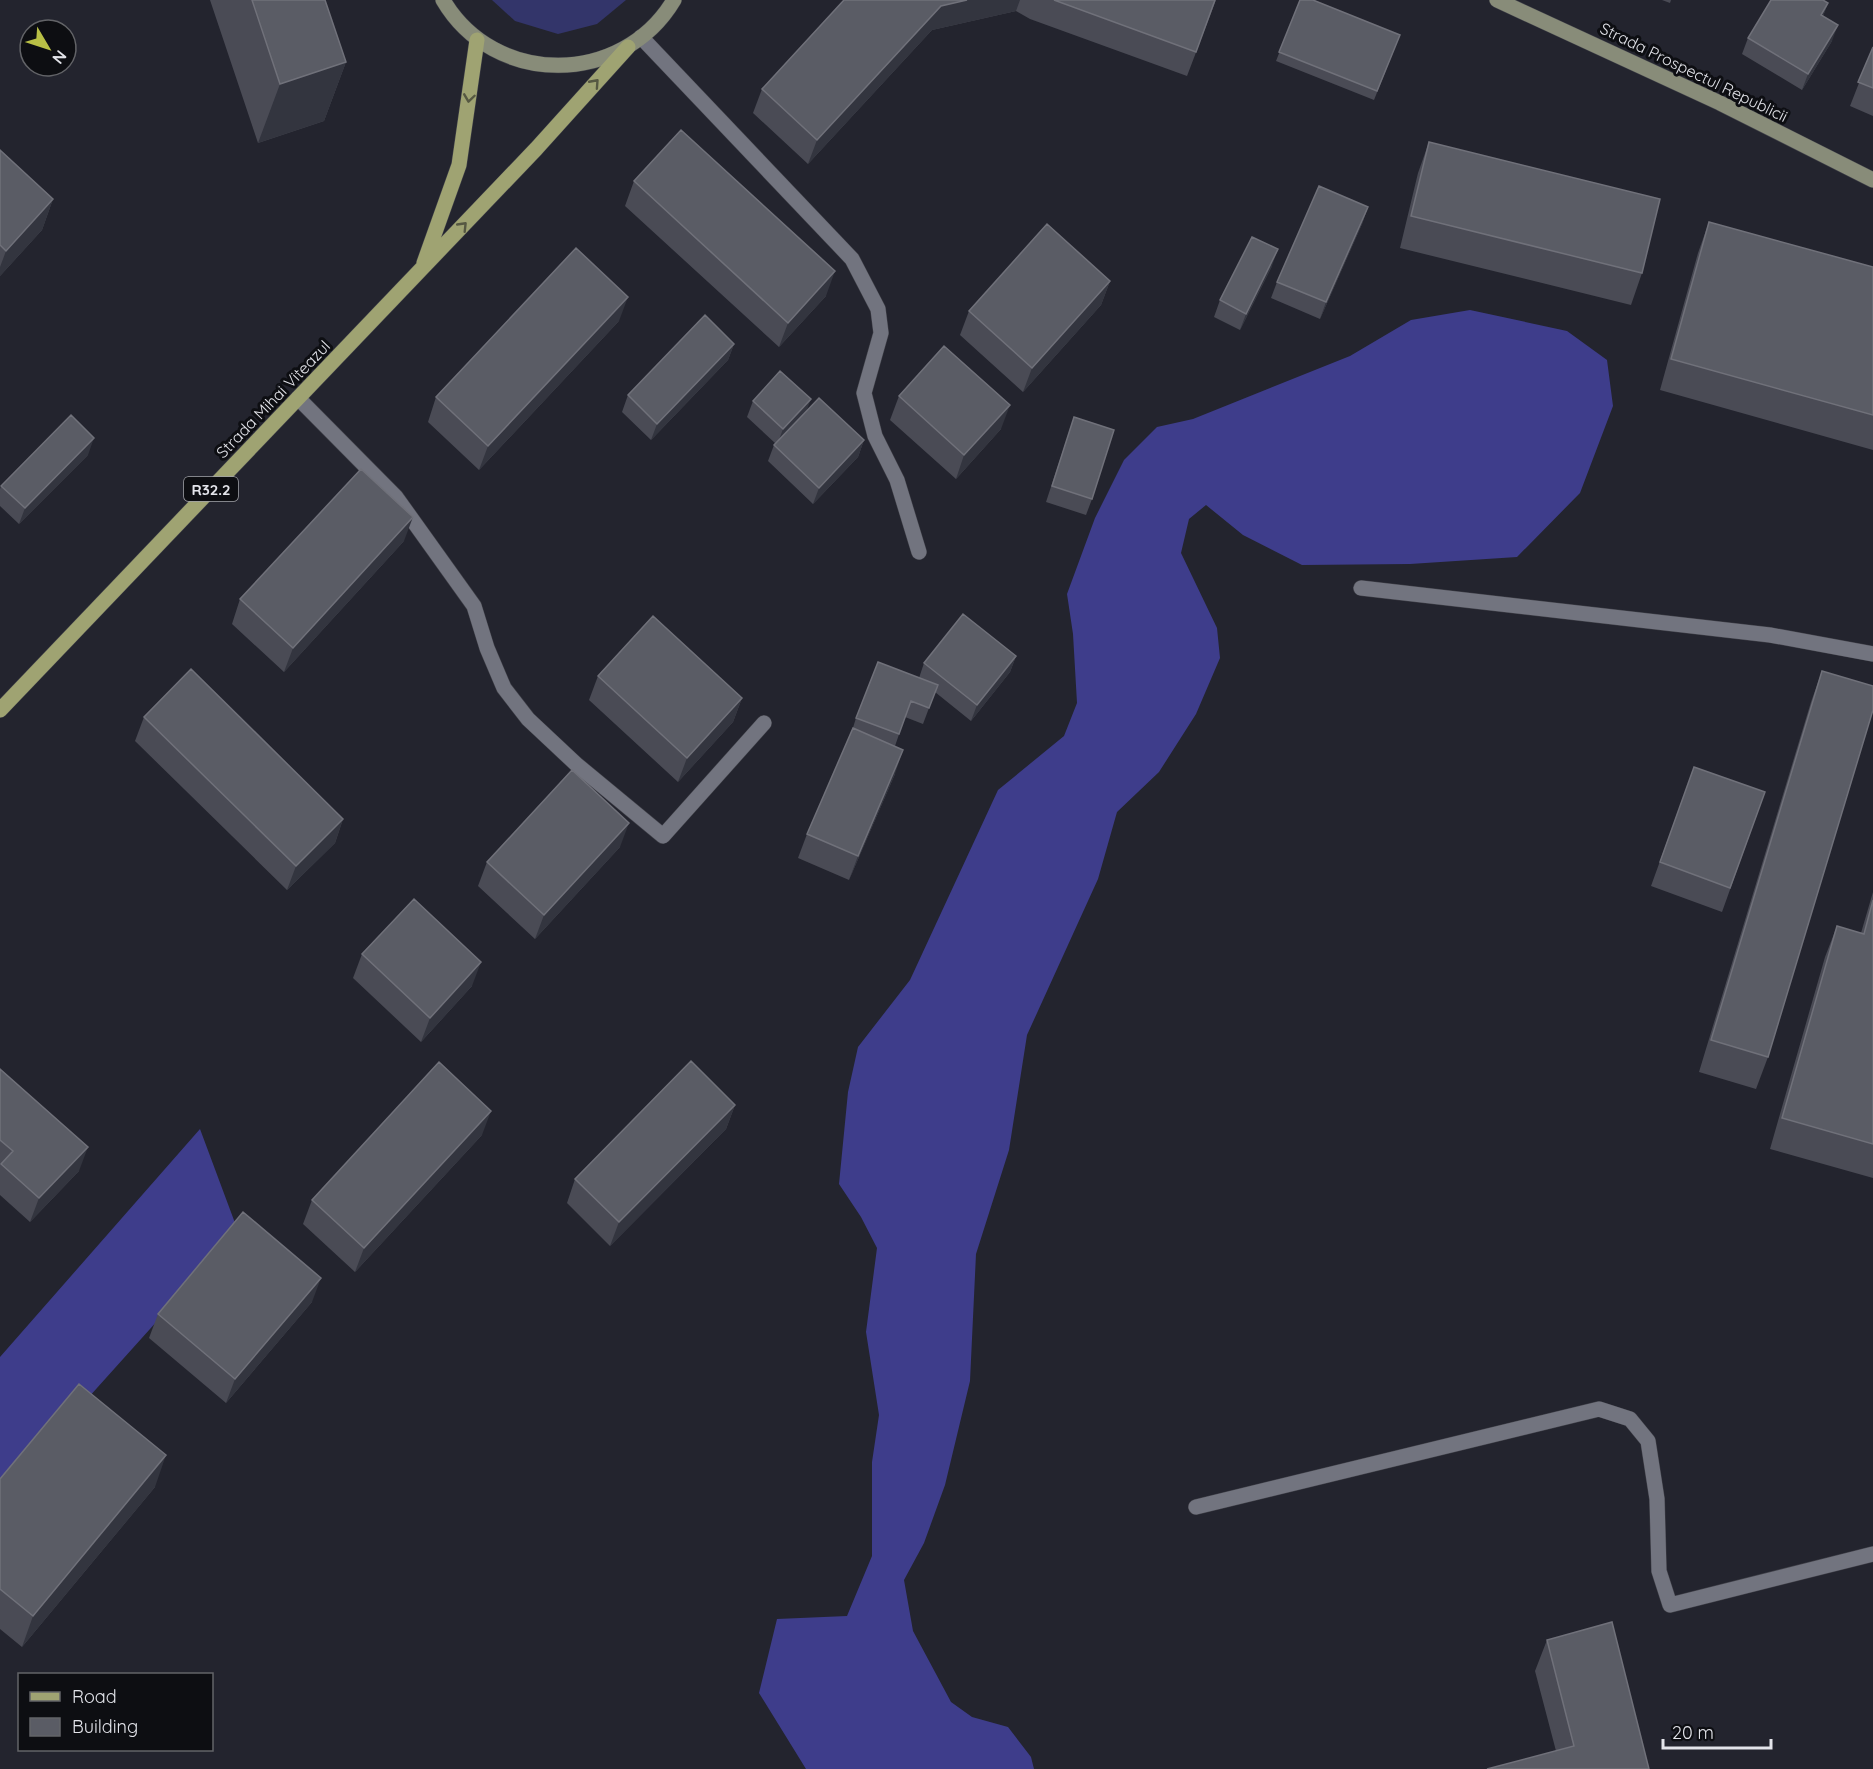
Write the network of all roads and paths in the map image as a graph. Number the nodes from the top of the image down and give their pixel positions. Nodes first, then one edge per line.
1 (443, 0) edge
2 (687, 0) edge
3 (1497, 0) edge
4 (670, 6) edge
5 (641, 37) junction
6 (477, 40) junction
7 (628, 47) junction
8 (1873, 180) edge
9 (422, 268) junction
10 (298, 398) junction
11 (919, 552) dead end
12 (1361, 588) dead end
13 (1873, 654) edge
14 (0, 710) edge
15 (764, 723) dead end
16 (1196, 1507) dead end
17 (1873, 1554) edge

1 - 6 main road
2 - 4 main road
3 - 8 main road, Strada Prospectul Republicii
4 - 5 main road
5 - 7 main road
5 - 11 lane
6 - 7 main road
6 -> 9 main road, Strada Mihai Viteazul / R32.2
9 -> 7 main road, Strada Mihai Viteazul / R32.2
9 - 10 main road, Strada Mihai Viteazul / R32.2
10 - 14 main road, Strada Mihai Viteazul / R32.2
10 - 15 lane
12 - 13 lane
16 - 17 lane

